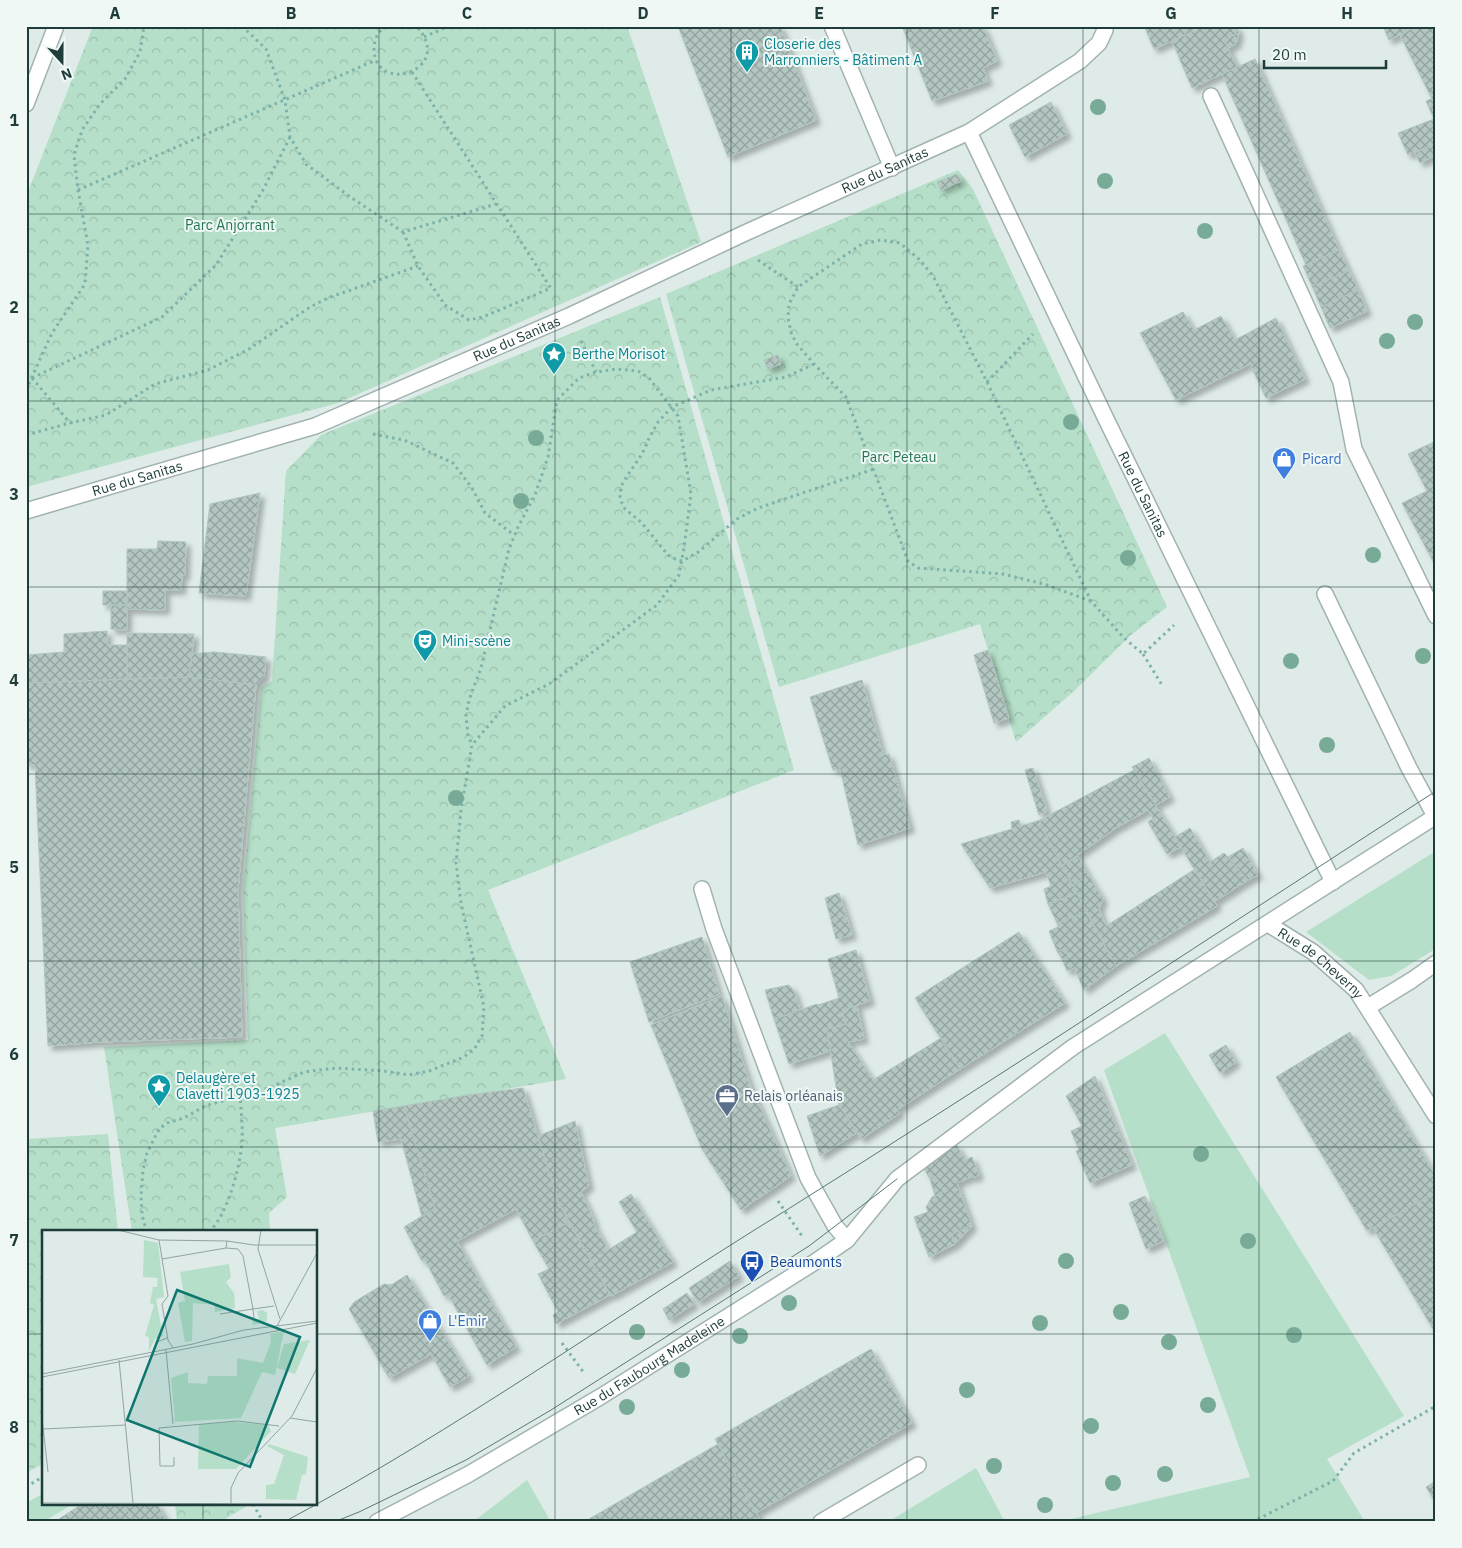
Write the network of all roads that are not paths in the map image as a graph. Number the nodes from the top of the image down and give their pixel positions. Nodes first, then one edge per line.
1 (56, 26) edge
2 (832, 26) edge
3 (1104, 26) edge
4 (1211, 96) dead end
5 (26, 104) edge
6 (969, 132) junction
7 (892, 168) junction
8 (26, 511) edge
9 (1325, 594) dead end
10 (1436, 616) edge
11 (1436, 816) edge
12 (1332, 882) junction
13 (702, 889) dead end
14 (1268, 924) junction
15 (1436, 963) edge
16 (1368, 1007) junction
17 (1436, 1116) edge
18 (848, 1240) junction
19 (918, 1465) dead end
20 (377, 1522) edge
21 (821, 1522) edge

1 - 5 street
2 - 7 street
3 - 6 street
4 - 10 street
6 - 7 street, Rue du Sanitas
6 - 12 street, Rue du Sanitas
7 - 8 street, Rue du Sanitas
9 - 11 street
11 - 12 street, Rue du Faubourg Madeleine
12 - 14 street, Rue du Faubourg Madeleine
13 - 18 street
14 - 16 street, Rue de Cheverny
14 - 18 street, Rue du Faubourg Madeleine
15 - 16 street, Rue de Cheverny
16 - 17 street, Rue de Cheverny
18 - 20 street, Rue du Faubourg Madeleine
19 - 21 street

